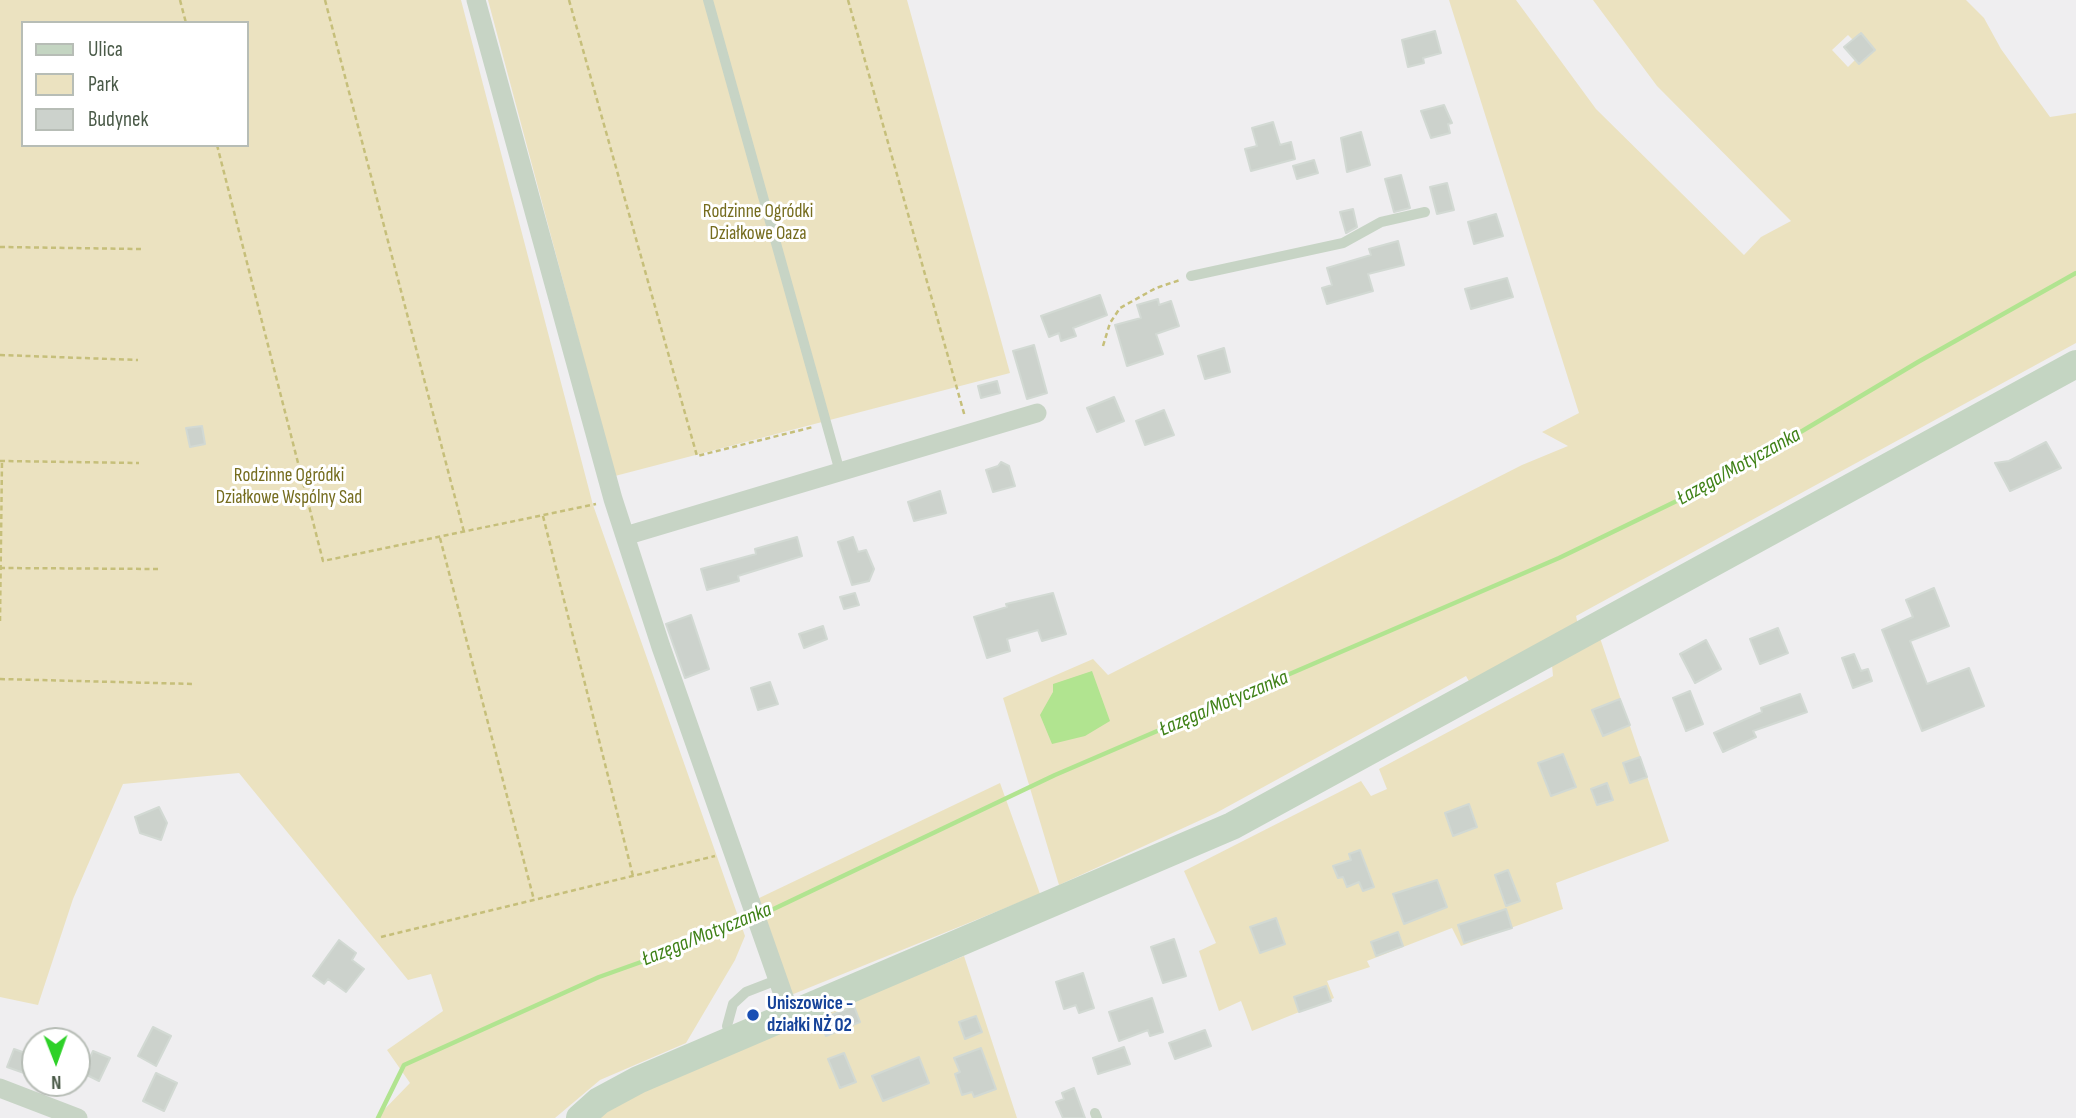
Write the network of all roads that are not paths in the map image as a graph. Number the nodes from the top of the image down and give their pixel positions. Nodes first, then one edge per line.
1 (476, 0) edge
2 (708, 0) edge
3 (1425, 212) dead end
4 (1191, 276) road end
5 (2076, 364) edge
6 (1037, 413) dead end
7 (840, 472) junction
8 (625, 536) junction
9 (777, 980) junction
10 (790, 1014) junction
11 (732, 1039) junction
12 (0, 1088) edge
13 (78, 1118) edge
14 (580, 1118) edge

1 - 8 street
2 - 7 lane
3 - 4 lane
5 - 10 street
6 - 7 street
7 - 8 street
8 - 9 street
9 - 10 street
9 - 11 lane
10 - 11 street
11 - 14 street
12 - 13 street

